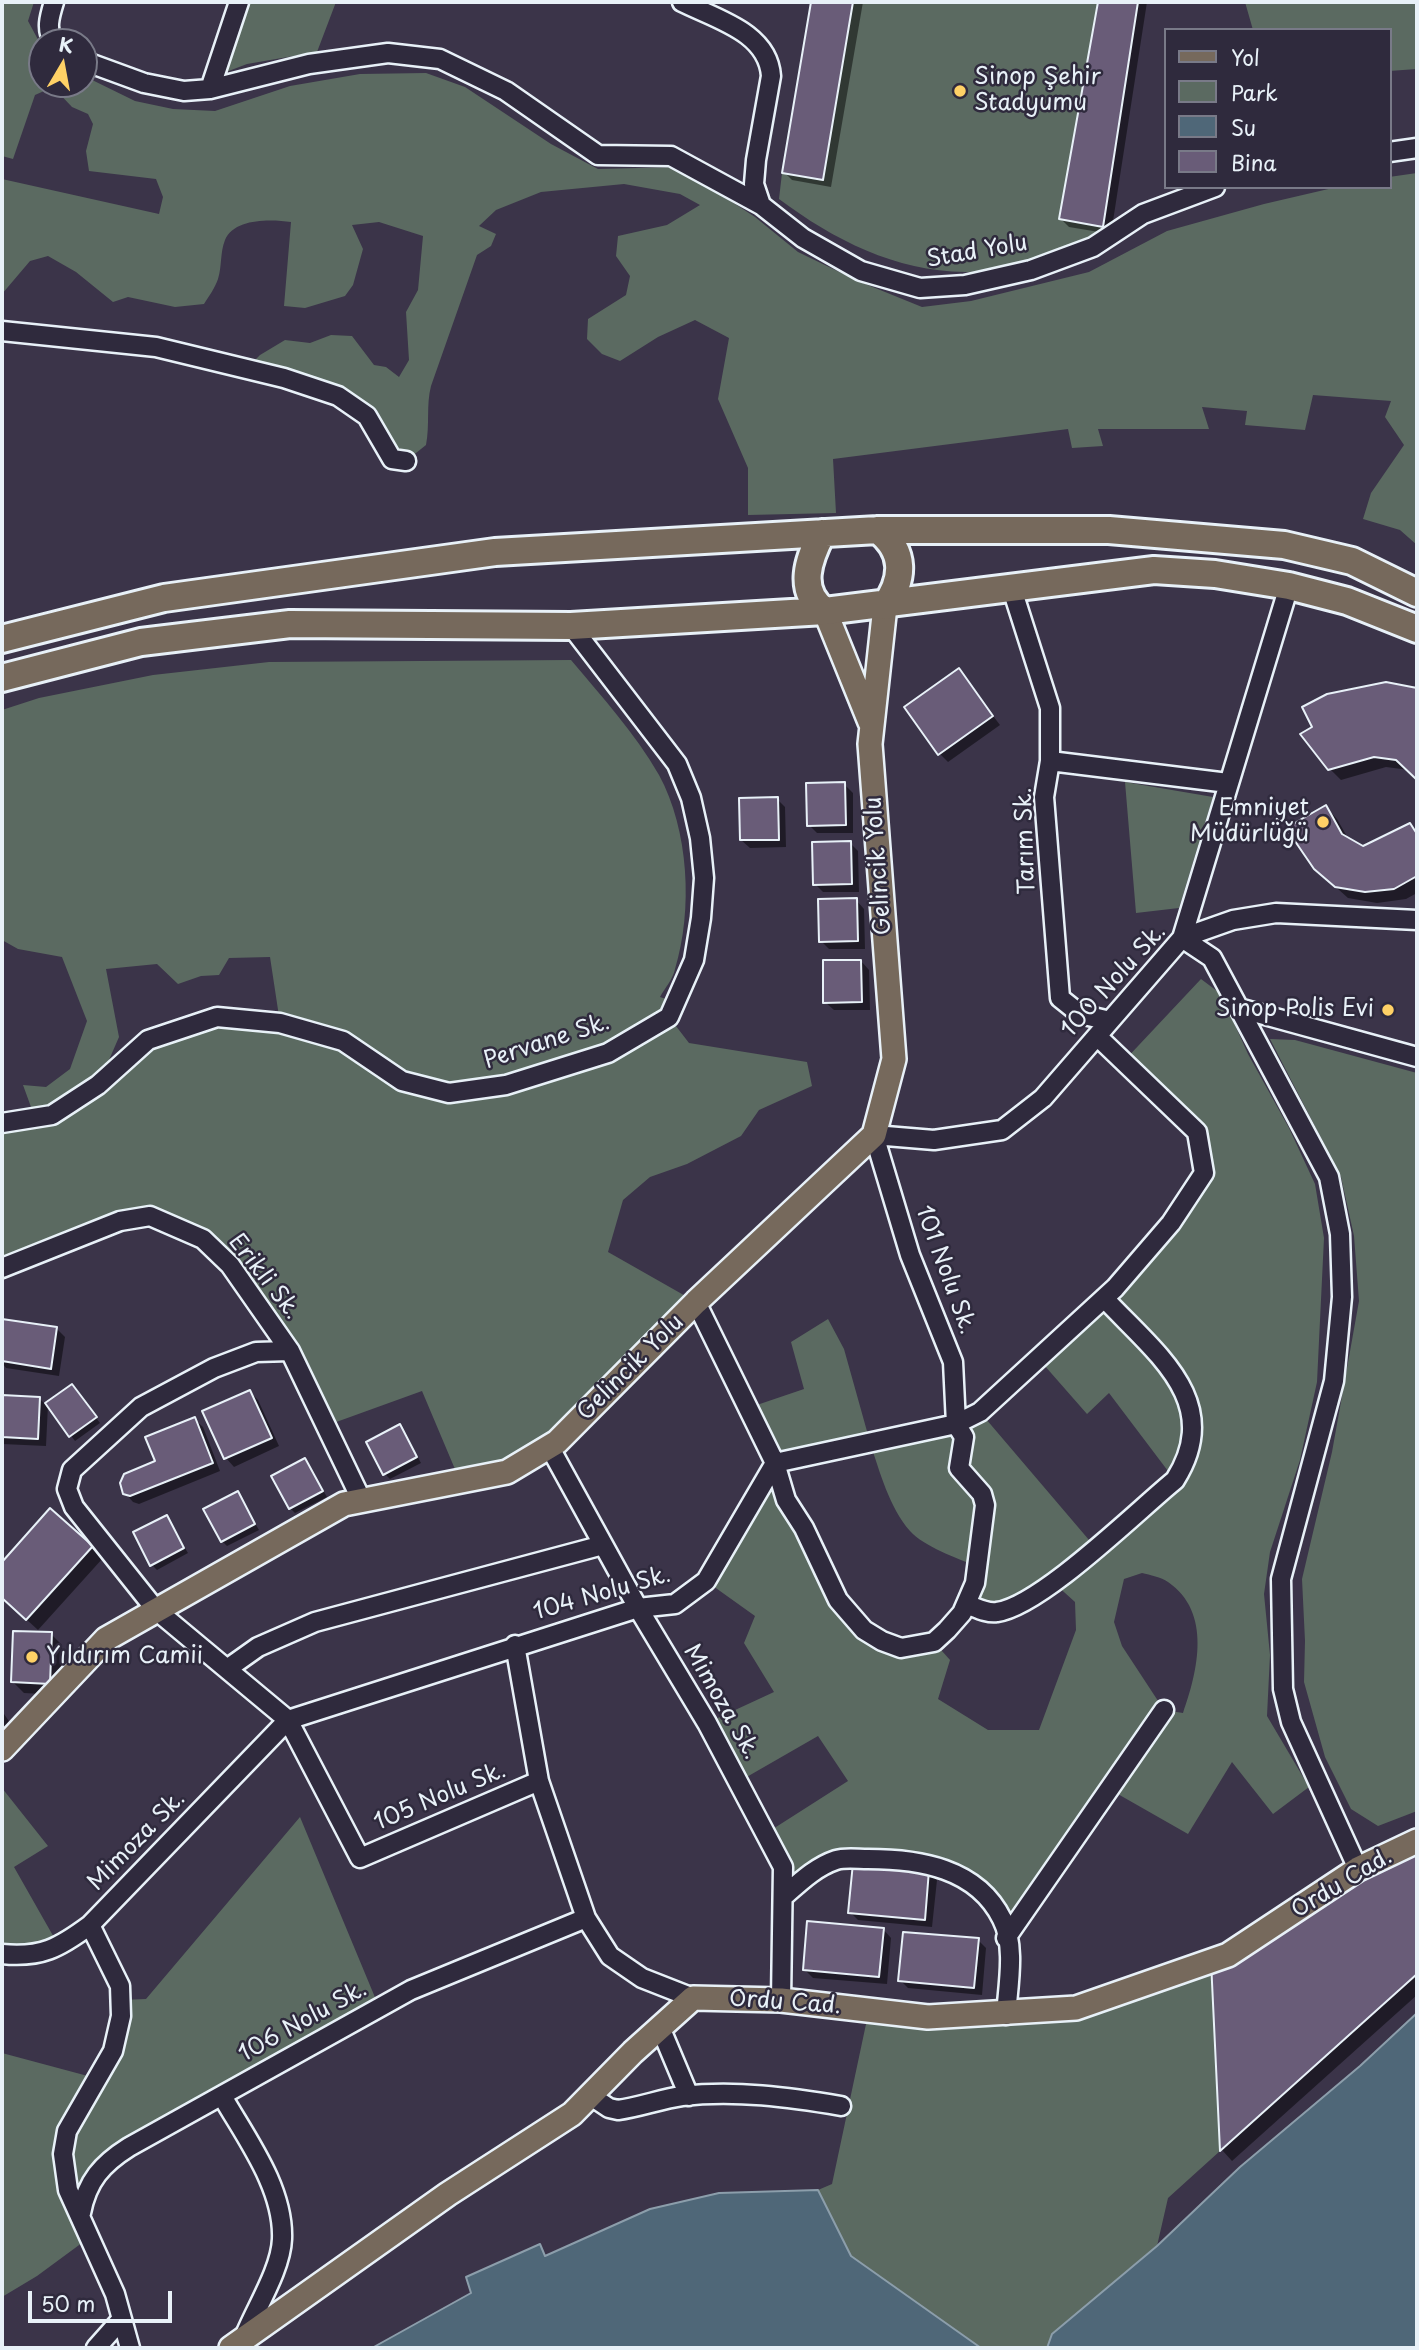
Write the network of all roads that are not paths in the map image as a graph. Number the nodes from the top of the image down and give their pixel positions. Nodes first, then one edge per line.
1 (54, 2) edge
2 (239, 2) edge
3 (682, 2) edge
4 (50, 28) edge
5 (98, 66) edge
6 (210, 89) junction
7 (1417, 148) edge
8 (1391, 152) edge
9 (1211, 189) edge
10 (761, 205) junction
11 (2, 331) edge
12 (406, 461) dead end
13 (878, 530) junction
14 (822, 533) junction
15 (1289, 586) junction
16 (1012, 589) junction
17 (1417, 593) edge
18 (885, 606) junction
19 (825, 611) junction
20 (571, 626) junction
21 (1417, 629) edge
22 (2, 639) edge
23 (2, 678) edge
24 (870, 722) junction
25 (1050, 761) junction
26 (1228, 783) junction
27 (1417, 920) edge
28 (1182, 938) junction
29 (1239, 1007) junction
30 (1110, 1021) junction
31 (1098, 1037) junction
32 (1417, 1057) edge
33 (2, 1123) edge
34 (874, 1135) junction
35 (2, 1268) edge
36 (1104, 1298) junction
37 (696, 1302) junction
38 (290, 1351) junction
39 (956, 1424) junction
40 (549, 1446) junction
41 (775, 1463) junction
42 (362, 1501) junction
43 (603, 1545) junction
44 (966, 1604) junction
45 (638, 1608) junction
46 (156, 1610) junction
47 (514, 1645) junction
48 (227, 1669) junction
49 (1164, 1710) dead end
50 (288, 1720) junction
51 (2, 1749) edge
52 (539, 1781) junction
53 (1417, 1841) edge
54 (1358, 1869) junction
55 (783, 1897) junction
56 (586, 1918) junction
57 (90, 1925) junction
58 (1006, 1938) junction
59 (2, 1954) edge
60 (693, 1998) junction
61 (781, 2000) junction
62 (1006, 2015) junction
63 (660, 2027) junction
64 (222, 2096) junction
65 (591, 2096) junction
66 (689, 2096) junction
67 (841, 2106) dead end
68 (81, 2213) junction
69 (120, 2321) junction
70 (237, 2344) edge
71 (96, 2348) edge
72 (130, 2348) edge

1 - 4 street
2 - 6 street
3 - 10 street
5 - 6 street, Stad Yolu
6 - 10 street, Stad Yolu
7 - 8 street
9 - 10 street, Stad Yolu
11 - 12 street
13 - 14 highway
13 - 17 highway
13 - 18 highway
14 - 19 highway
14 - 22 highway
15 - 16 highway
15 - 21 highway
15 - 26 street
16 - 18 highway
16 - 25 street, Tarım Sk.
18 - 19 highway
18 - 24 main road
19 - 20 highway
19 - 24 main road
20 - 23 highway
20 - 33 street, Pervane Sk.
24 - 34 main road, Gelincik Yolu
25 - 26 street
25 - 30 street, Tarım Sk.
26 - 28 street
27 - 28 street, 100 Nolu Sk.
28 - 29 street
28 - 30 street, 100 Nolu Sk.
29 - 32 street
29 - 54 street
30 - 31 street, 100 Nolu Sk.
31 - 34 street, 100 Nolu Sk.
31 - 36 street
34 - 37 main road, Gelincik Yolu
34 - 39 street, 101 Nolu Sk.
35 - 38 street, Erikli Sk.
36 - 39 street
36 - 44 street
37 - 40 main road, Gelincik Yolu
37 - 41 street
38 - 42 street, Erikli Sk.
38 - 46 street
39 - 41 street
39 - 44 street, 101 Nolu Sk.
40 - 42 main road, Gelincik Yolu
40 - 43 street, Mimoza Sk.
41 - 44 street
41 - 45 street, 104 Nolu Sk.
42 - 46 main road, Gelincik Yolu
43 - 45 street, Mimoza Sk.
43 - 48 street
45 - 47 street, 104 Nolu Sk.
45 - 55 street, Mimoza Sk.
46 - 48 street
46 - 51 main road, Gelincik Yolu
47 - 50 street, 104 Nolu Sk.
47 - 52 street
48 - 50 street
49 - 58 street
50 - 52 street, 105 Nolu Sk.
50 - 57 street, Mimoza Sk.
52 - 56 street
53 - 54 main road, Ordu Cad.
54 - 62 main road, Ordu Cad.
55 - 58 street
55 - 61 street, Mimoza Sk.
56 - 60 street
56 - 64 street, 106 Nolu Sk.
57 - 59 street, Mimoza Sk.
57 - 68 street
58 - 62 street
60 - 61 main road, Ordu Cad.
60 - 63 main road
61 - 62 main road, Ordu Cad.
63 - 65 main road
63 - 66 street
64 - 68 street, 106 Nolu Sk.
64 - 70 street
65 - 66 street
65 - 70 main road
66 - 67 street
68 - 69 street
69 - 71 street
69 - 72 street

